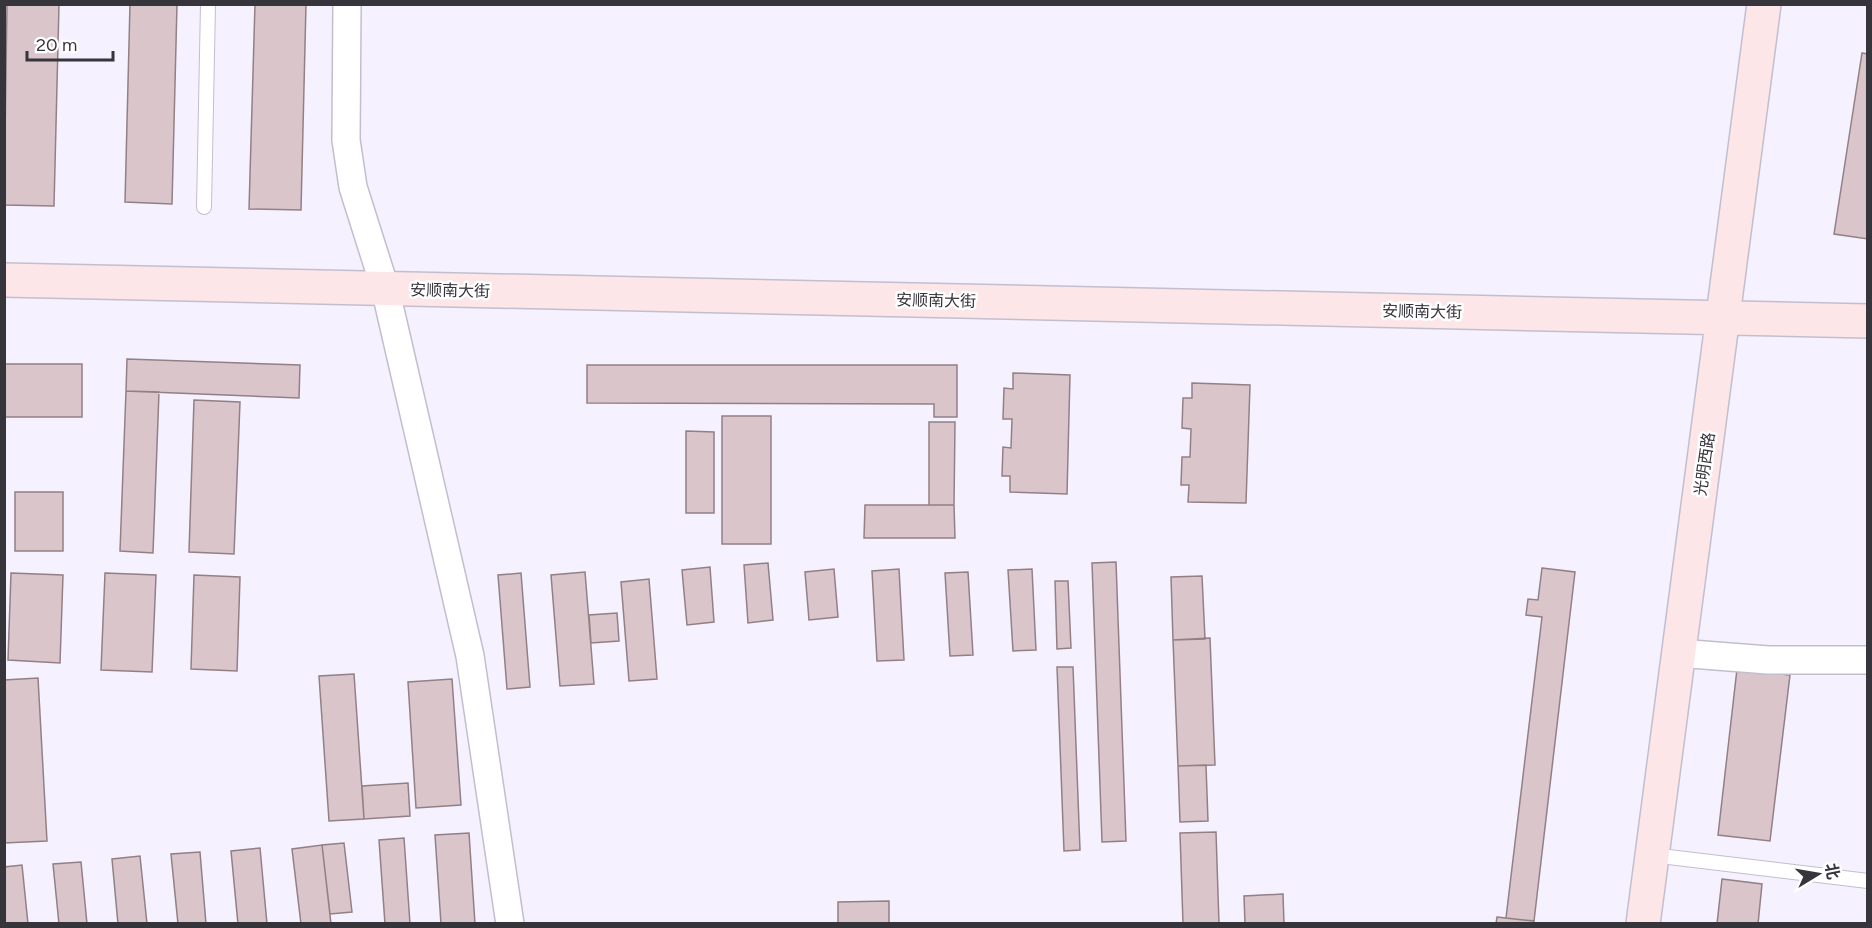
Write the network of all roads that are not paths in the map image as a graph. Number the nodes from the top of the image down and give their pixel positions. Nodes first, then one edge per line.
1 (208, 4) edge
2 (347, 4) edge
3 (1764, 4) edge
4 (204, 207) dead end
5 (4, 280) edge
6 (385, 288) junction
7 (1723, 318) junction
8 (1868, 321) edge
9 (1678, 653) junction
10 (1868, 660) edge
11 (1652, 855) junction
12 (1868, 881) edge
13 (510, 924) edge
14 (1643, 924) edge

1 - 4 lane
2 - 6 street
3 - 7 street, 光明西路
5 - 6 street, 安顺南大街
6 - 7 street, 安顺南大街
6 - 13 street
7 - 8 street, 安顺南大街
7 - 9 street, 光明西路
9 - 10 street
9 - 11 street, 光明西路
11 - 12 lane
11 - 14 street, 光明西路

